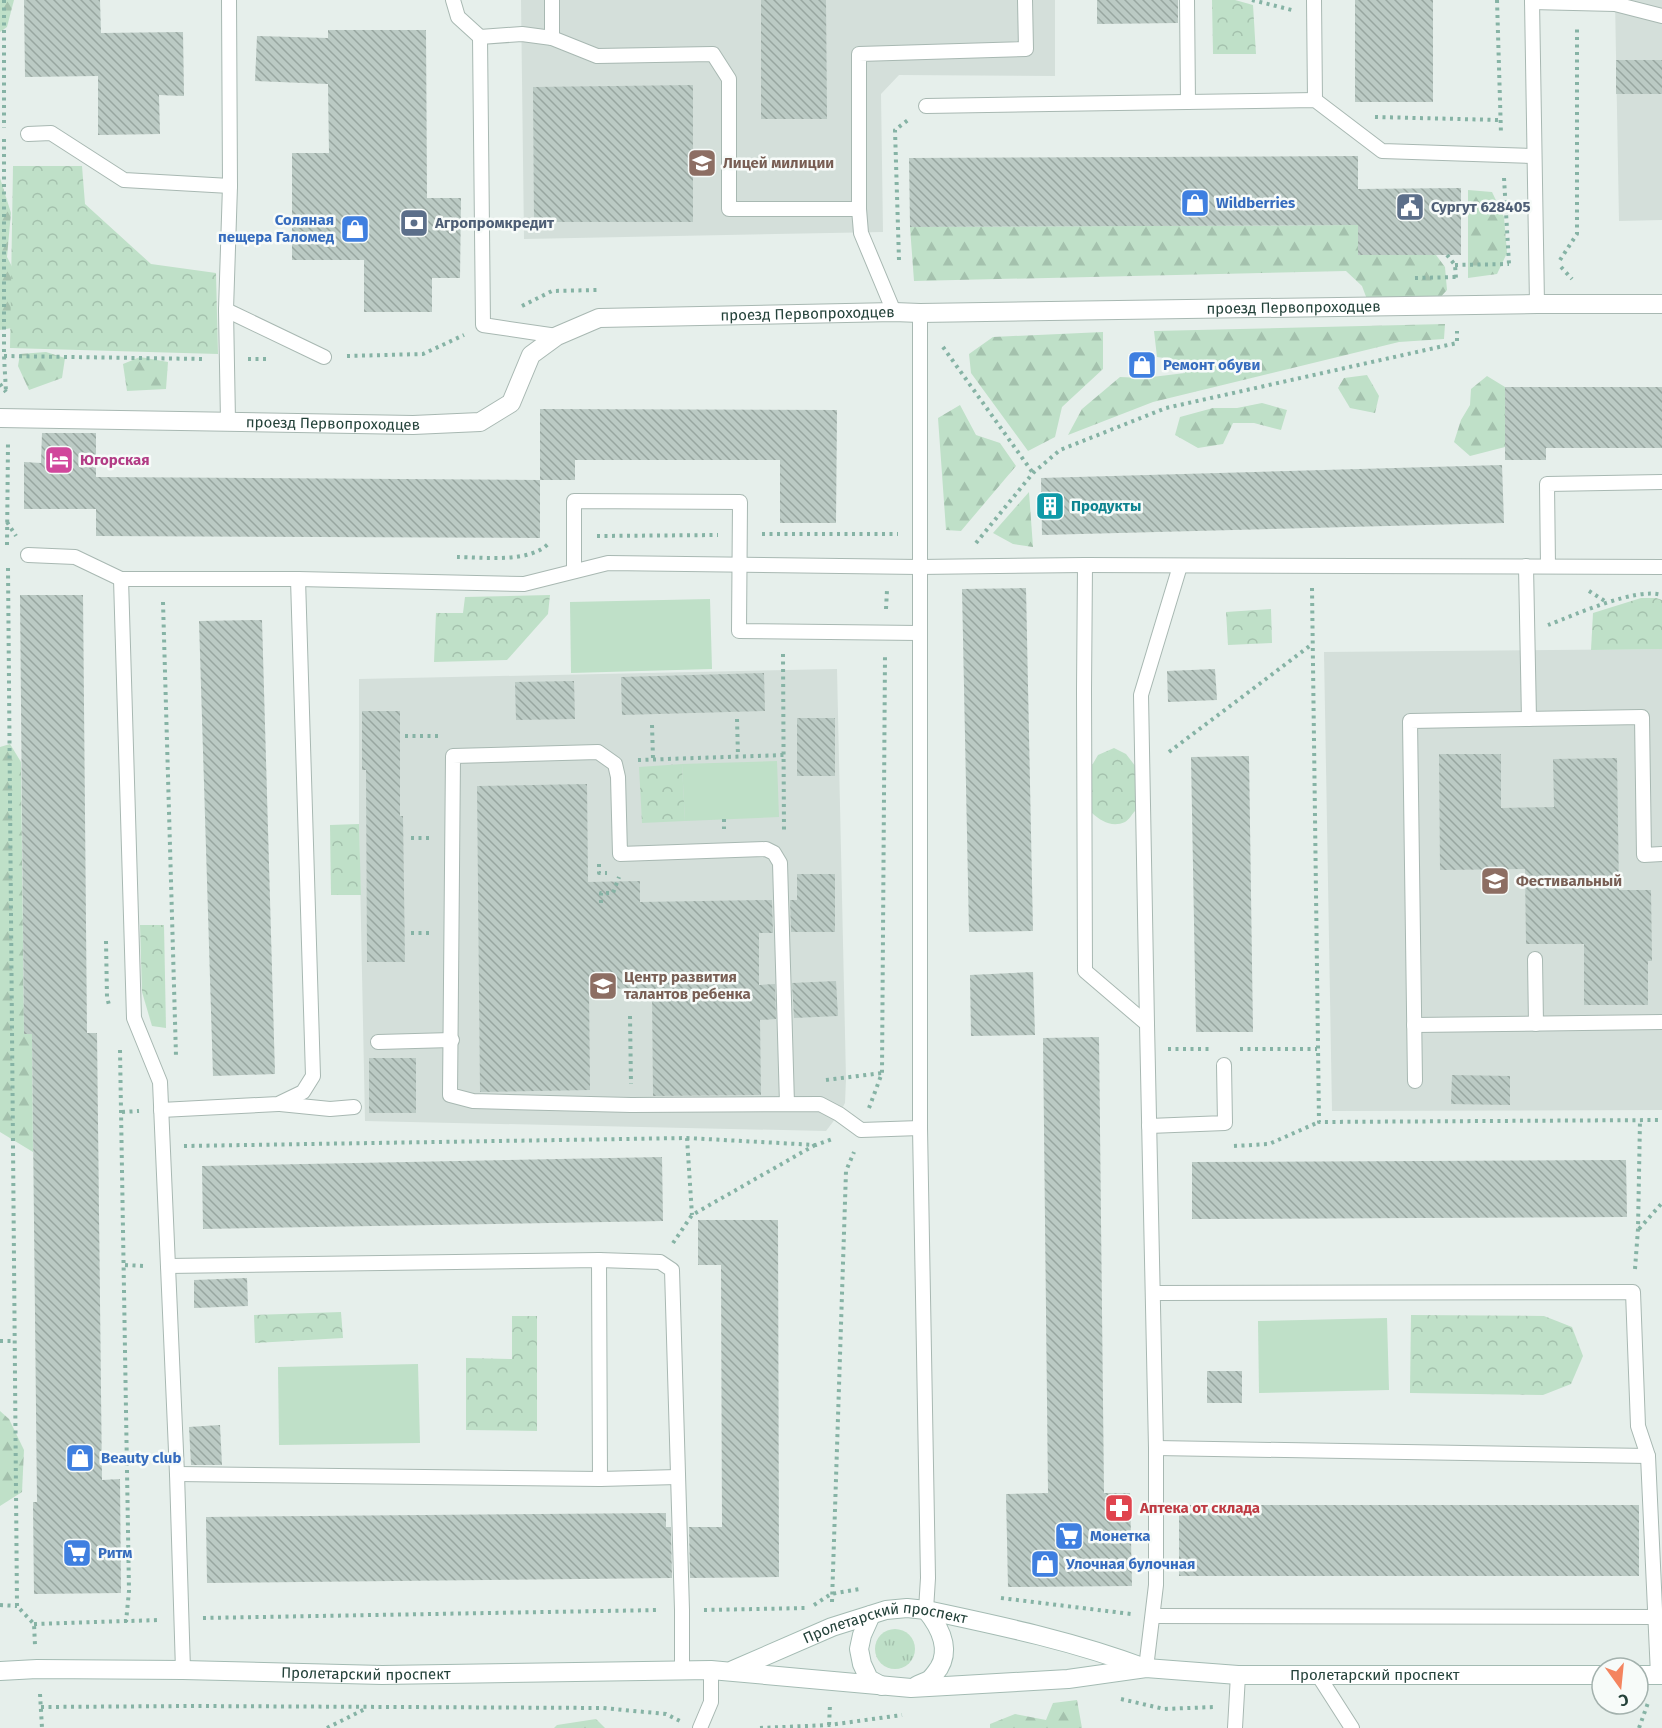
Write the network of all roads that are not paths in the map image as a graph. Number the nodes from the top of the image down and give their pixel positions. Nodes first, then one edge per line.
1 (229, 0) edge
2 (453, 0) edge
3 (552, 0) edge
4 (1025, 0) edge
5 (1187, 0) edge
6 (1314, 0) edge
7 (1532, 1) edge
8 (1662, 16) edge
9 (480, 37) junction
10 (552, 38) junction
11 (1315, 100) junction
12 (1188, 102) junction
13 (926, 106) dead end
14 (28, 135) dead end
15 (1534, 156) junction
16 (230, 186) junction
17 (858, 209) junction
18 (1538, 304) junction
19 (1662, 304) edge
20 (226, 310) junction
21 (894, 312) junction
22 (920, 314) junction
23 (557, 336) junction
24 (324, 357) dead end
25 (4, 418) edge
26 (228, 422) junction
27 (1662, 482) edge
28 (28, 555) dead end
29 (740, 565) junction
30 (1085, 565) junction
31 (1180, 566) junction
32 (1548, 566) junction
33 (919, 567) junction
34 (1526, 567) junction
35 (1662, 567) edge
36 (574, 571) junction
37 (121, 579) junction
38 (298, 579) junction
39 (919, 633) junction
40 (1529, 719) junction
41 (1662, 854) edge
42 (1535, 959) dead end
43 (1662, 1022) edge
44 (1147, 1023) junction
45 (1536, 1024) junction
46 (1414, 1025) junction
47 (452, 1041) junction
48 (378, 1042) dead end
49 (1224, 1065) dead end
50 (1415, 1082) dead end
51 (278, 1104) junction
52 (788, 1104) junction
53 (354, 1107) dead end
54 (161, 1110) junction
55 (1149, 1126) junction
56 (920, 1128) junction
57 (599, 1260) junction
58 (168, 1266) junction
59 (1153, 1293) junction
60 (1156, 1448) junction
61 (1648, 1456) junction
62 (177, 1474) junction
63 (678, 1477) junction
64 (600, 1479) junction
65 (926, 1610) junction
66 (871, 1615) junction
67 (1153, 1616) junction
68 (1659, 1617) edge
69 (1146, 1668) junction
70 (183, 1670) junction
71 (682, 1670) junction
72 (711, 1670) junction
73 (0, 1671) edge
74 (731, 1671) junction
75 (1238, 1675) junction
76 (1318, 1675) junction
77 (1590, 1675) edge
78 (1660, 1675) edge
79 (882, 1686) junction
80 (911, 1688) junction
81 (700, 1728) edge
82 (1235, 1728) edge
83 (1352, 1728) edge

1 - 16 lane
2 - 9 lane
3 - 10 lane
4 - 17 lane
5 - 12 lane
6 - 11 lane
7 - 8 lane
7 - 15 lane
9 - 10 lane
9 - 23 lane
10 - 17 lane
11 - 12 lane
11 - 15 lane
12 - 13 lane
14 - 16 lane
15 - 18 lane
16 - 20 lane
17 - 21 lane
18 - 19 main road, проезд Первопроходцев
18 - 22 main road, проезд Первопроходцев
20 - 24 lane
20 - 26 lane
21 - 22 main road, проезд Первопроходцев
21 - 23 main road, проезд Первопроходцев
22 - 33 lane
23 - 26 main road, проезд Первопроходцев
25 - 26 main road, проезд Первопроходцев
27 - 32 lane
28 - 37 lane
29 - 33 lane
29 - 36 lane
29 - 36 lane
29 - 39 lane
30 - 31 lane
30 - 33 lane
30 - 44 lane
31 - 34 lane
31 - 44 lane
32 - 34 lane
32 - 35 lane
33 - 39 lane
34 - 40 lane
36 - 38 lane
37 - 38 lane
37 - 54 lane
38 - 51 lane
39 - 56 lane
40 - 41 lane
40 - 46 lane
42 - 45 lane
43 - 45 lane
44 - 55 lane
45 - 46 lane
46 - 50 lane
47 - 48 lane
47 - 52 lane
47 - 52 lane
49 - 55 lane
51 - 53 lane
51 - 54 lane
52 - 56 lane
54 - 58 lane
55 - 59 lane
56 - 65 lane
57 - 58 lane
57 - 63 lane
57 - 64 lane
58 - 62 lane
59 - 60 lane
59 - 61 lane
60 - 61 lane
60 - 67 lane
61 - 68 lane
62 - 64 lane
62 - 70 lane
63 - 64 lane
63 - 71 lane
65 - 66 main road, Пролетарский проспект
65 - 69 main road, Пролетарский проспект
65 - 80 main road
66 - 74 main road, Пролетарский проспект
66 - 79 main road
67 - 68 lane
67 - 69 lane
68 - 78 lane
69 - 75 main road, Пролетарский проспект
69 - 80 main road, Пролетарский проспект
70 - 71 main road, Пролетарский проспект
70 - 73 main road, Пролетарский проспект
71 - 72 main road, Пролетарский проспект
72 - 74 main road, Пролетарский проспект
72 - 81 lane
74 - 79 main road, Пролетарский проспект
75 - 76 main road, Пролетарский проспект
75 - 82 lane
76 - 77 main road, Пролетарский проспект
76 - 83 lane
79 - 80 main road, Пролетарский проспект

